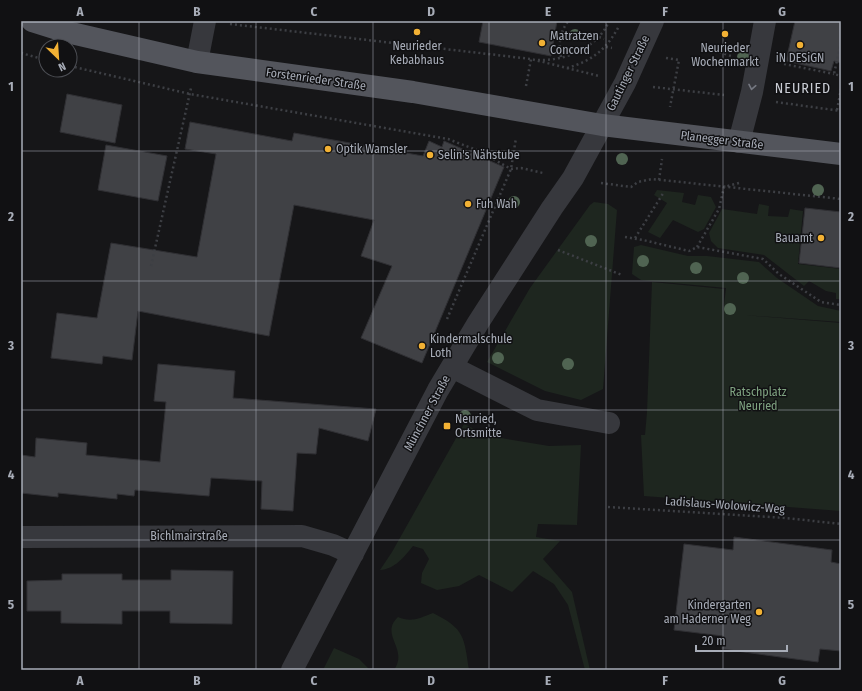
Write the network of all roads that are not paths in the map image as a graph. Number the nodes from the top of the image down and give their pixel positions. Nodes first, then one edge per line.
1 (32, 21) edge
2 (653, 21) edge
3 (765, 21) edge
4 (214, 22) edge
5 (197, 62) junction
6 (602, 125) junction
7 (739, 142) junction
8 (841, 154) edge
9 (452, 367) junction
10 (609, 423) dead end
11 (21, 537) edge
12 (354, 554) junction
13 (292, 670) edge

1 - 5 main road, Forstenrieder Straße
2 - 6 street, Gautinger Straße
3 -> 7 street
4 - 5 street
5 - 6 main road, Forstenrieder Straße
6 - 7 main road, Planegger Straße
6 - 9 street, Münchner Straße
7 - 8 main road, Planegger Straße
9 - 10 street
9 - 12 street, Münchner Straße
11 - 12 street, Bichlmairstraße
12 - 13 street, Münchner Straße

